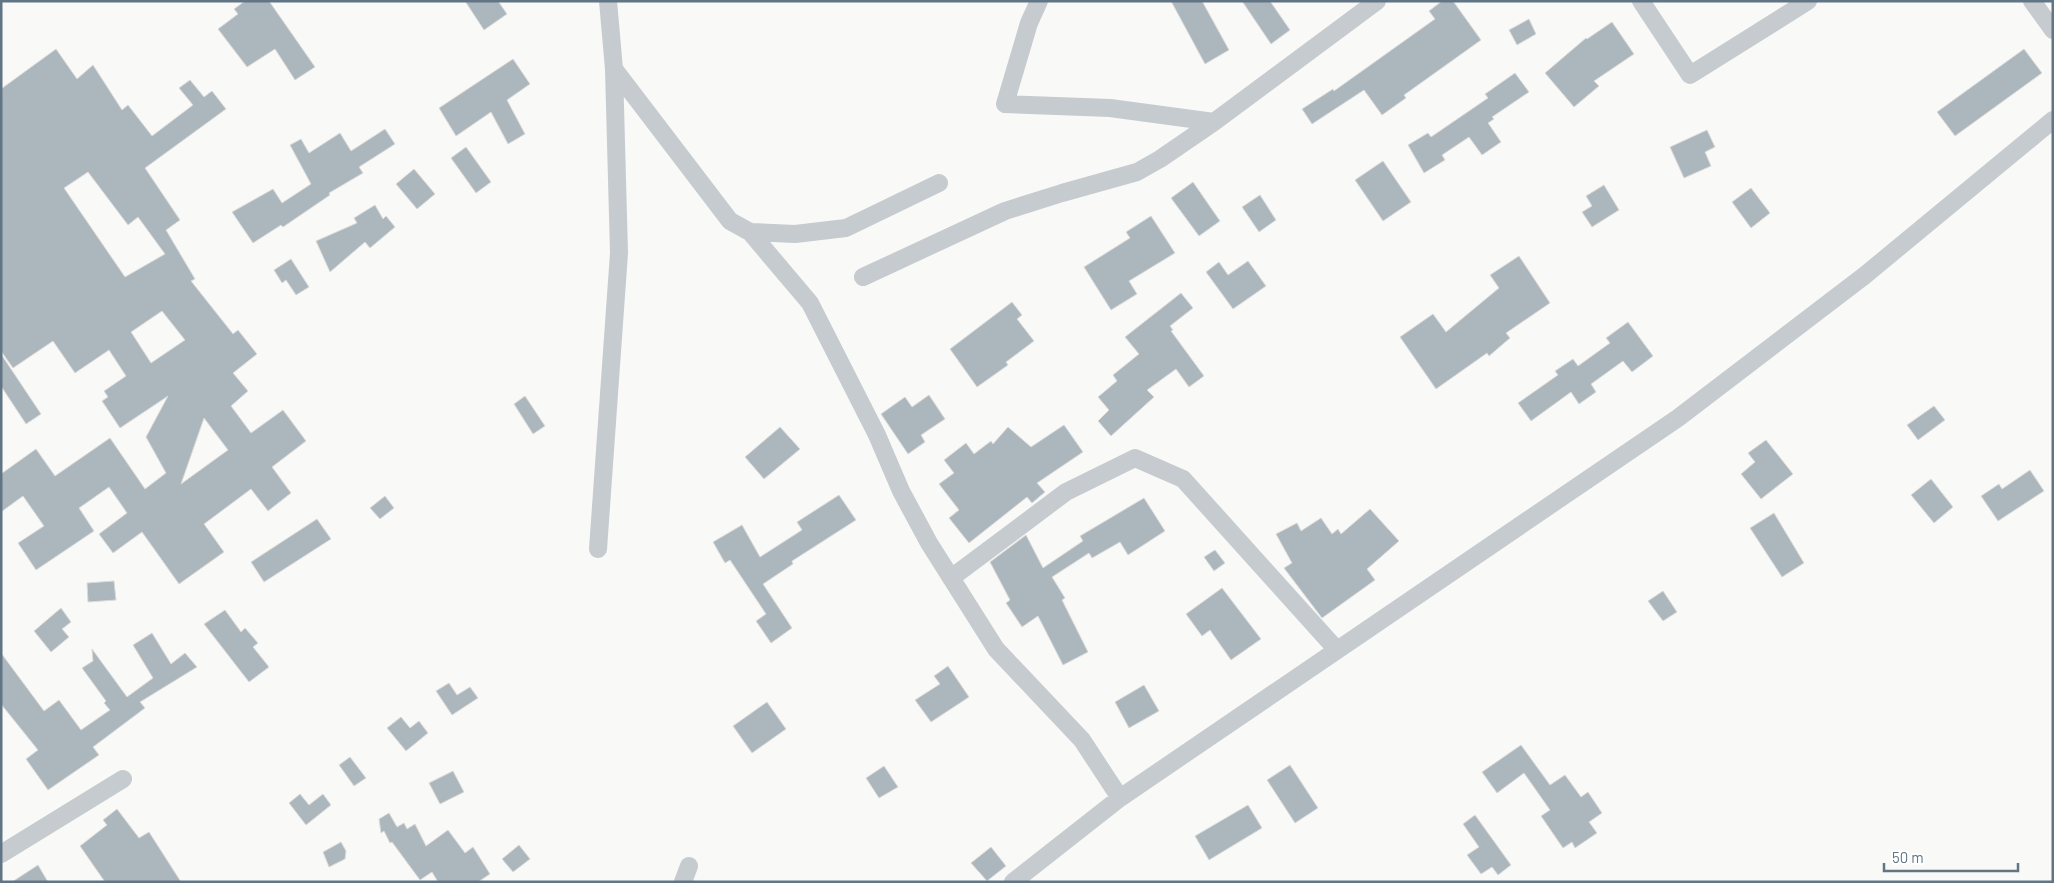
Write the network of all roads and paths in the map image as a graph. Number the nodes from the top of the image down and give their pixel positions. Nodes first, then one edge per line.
1 (608, 1) edge
2 (1039, 1) edge
3 (1377, 1) edge
4 (1641, 1) edge
5 (1808, 1) edge
6 (2032, 1) edge
7 (2053, 30) edge
8 (614, 69) junction
9 (2053, 120) edge
10 (1214, 122) junction
11 (939, 183) dead end
12 (750, 232) junction
13 (863, 277) dead end
14 (598, 549) dead end
15 (950, 578) junction
16 (1337, 650) junction
17 (123, 779) dead end
18 (1120, 798) junction
19 (1, 854) edge
20 (1013, 882) edge

1 - 8 street
2 - 10 street
3 - 10 street
4 - 5 street
6 - 7 street
8 - 12 street
8 - 14 street
9 - 16 street
10 - 13 street
11 - 12 street
12 - 15 street
15 - 16 street
15 - 18 street
16 - 18 street
17 - 19 street
18 - 20 street

